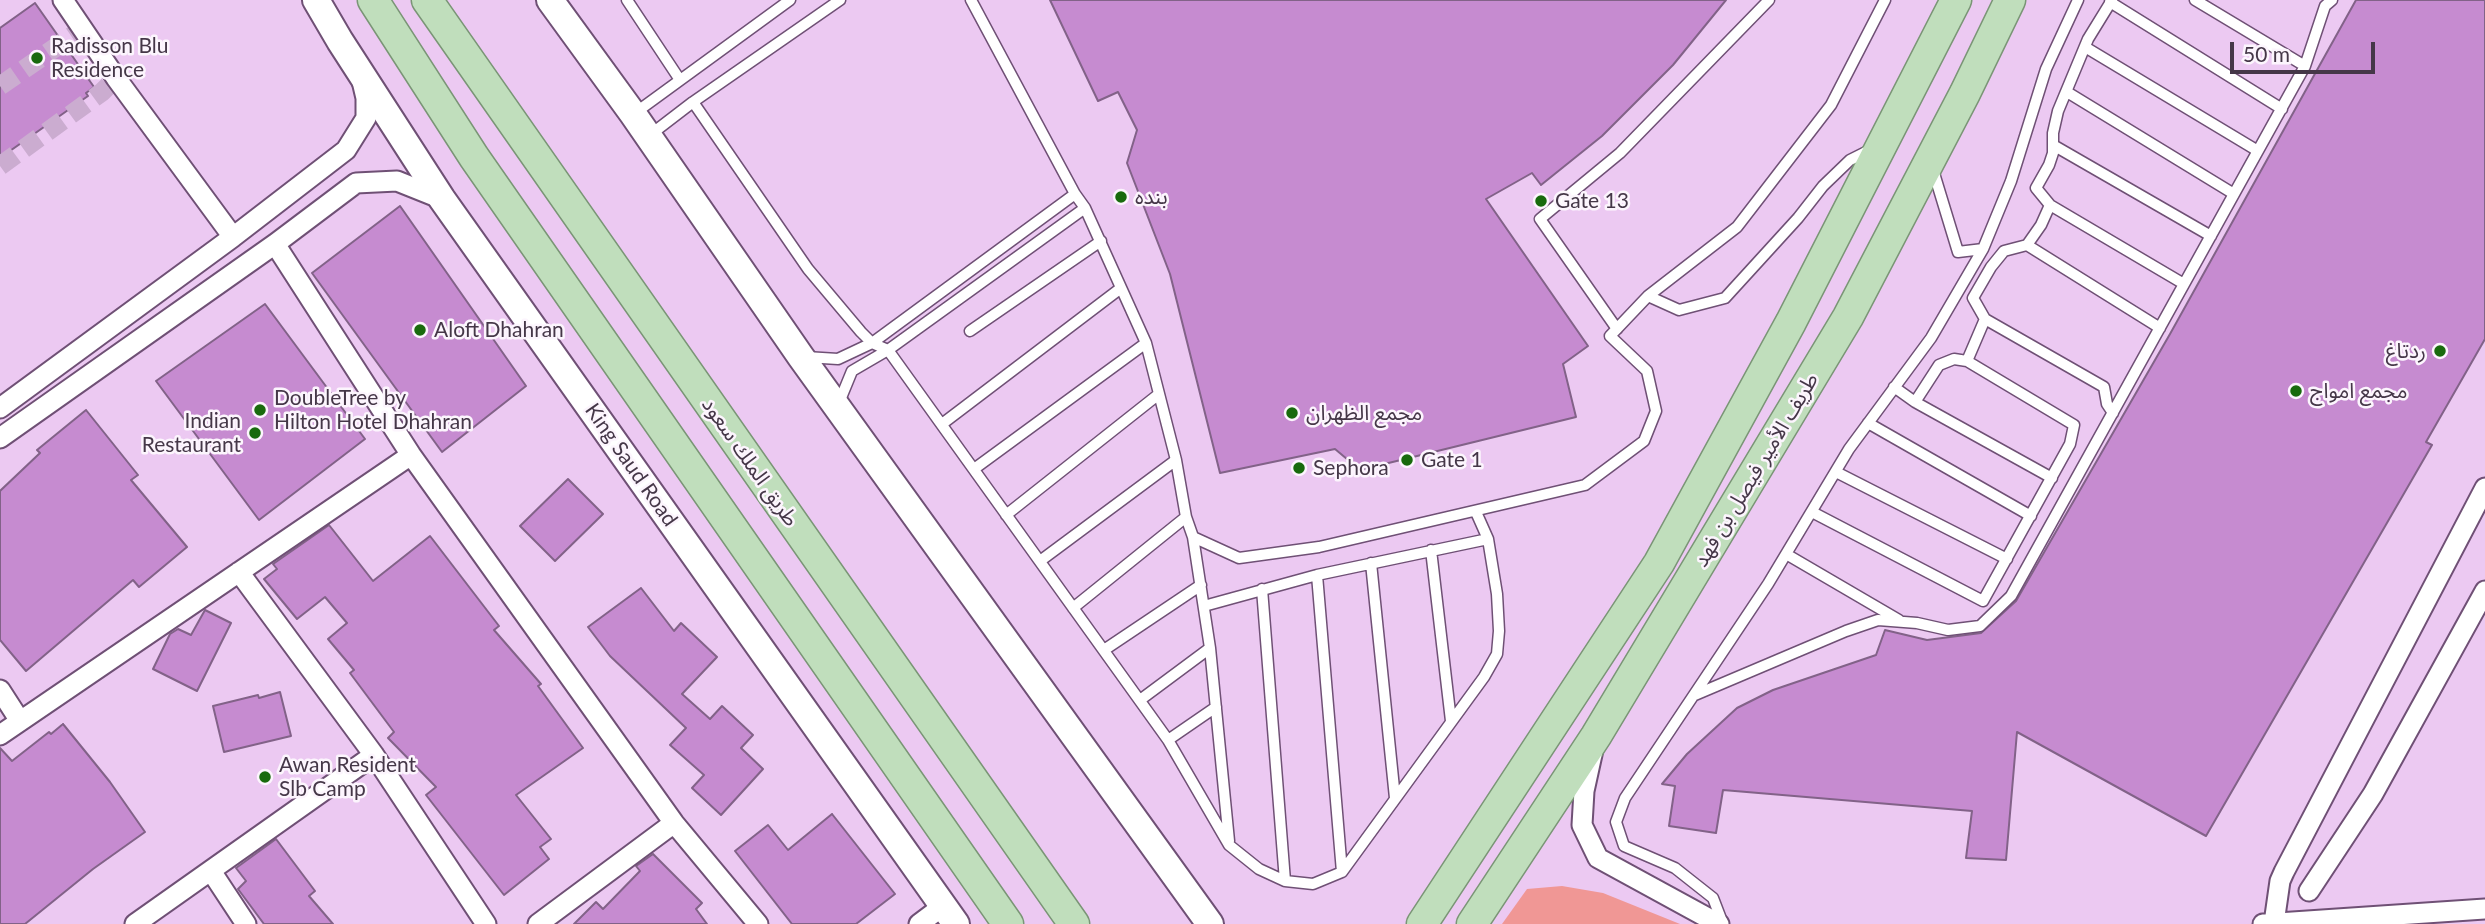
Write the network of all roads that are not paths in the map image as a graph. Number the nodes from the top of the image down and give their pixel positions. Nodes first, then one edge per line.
1 (63, 0) edge
2 (316, 0) edge
3 (373, 0) edge
4 (427, 0) edge
5 (550, 0) edge
6 (627, 0) edge
7 (790, 0) edge
8 (840, 0) edge
9 (971, 0) edge
10 (1769, 0) edge
11 (1885, 0) edge
12 (1956, 0) edge
13 (2010, 0) edge
14 (2078, 0) edge
15 (2195, 0) edge
16 (2332, 0) edge
17 (2111, 1) edge
18 (2085, 47) junction
19 (2305, 66) junction
20 (359, 69) junction
21 (680, 80) junction
22 (2067, 92) junction
23 (693, 102) junction
24 (2282, 109) junction
25 (633, 114) junction
26 (647, 137) junction
27 (1882, 144) junction
28 (2053, 145) junction
29 (2258, 151) junction
30 (1930, 159) junction
31 (1075, 194) junction
32 (2234, 194) junction
33 (442, 199) junction
34 (2050, 205) junction
35 (1085, 208) junction
36 (2211, 236) junction
37 (233, 237) junction
38 (1101, 241) junction
39 (275, 244) junction
40 (2027, 246) junction
41 (1983, 249) junction
42 (2184, 284) junction
43 (1121, 288) junction
44 (1648, 296) junction
45 (1985, 319) junction
46 (2160, 328) junction
47 (1617, 329) junction
48 (970, 331) dead end
49 (872, 343) junction
50 (1146, 344) junction
51 (888, 350) junction
52 (801, 357) junction
53 (1967, 361) junction
54 (1894, 387) junction
55 (1159, 394) junction
56 (1915, 402) junction
57 (838, 405) junction
58 (0, 408) edge
59 (2113, 413) junction
60 (1868, 423) junction
61 (942, 425) junction
62 (0, 438) edge
63 (411, 455) junction
64 (1176, 460) junction
65 (974, 469) junction
66 (1836, 472) junction
67 (2052, 478) junction
68 (2485, 488) edge
69 (1476, 512) junction
70 (1812, 512) junction
71 (1006, 515) junction
72 (2031, 516) junction
73 (1186, 517) junction
74 (1193, 537) junction
75 (1488, 538) junction
76 (1431, 551) junction
77 (1786, 554) junction
78 (2007, 559) junction
79 (1040, 561) junction
80 (1371, 563) junction
81 (239, 572) junction
82 (1317, 575) junction
83 (1200, 585) junction
84 (1262, 589) junction
85 (2485, 591) edge
86 (1204, 606) junction
87 (1073, 608) junction
88 (1903, 622) junction
89 (1210, 648) junction
90 (1104, 650) junction
91 (0, 690) edge
92 (1695, 695) junction
93 (1140, 700) junction
94 (1216, 707) junction
95 (20, 721) junction
96 (1451, 721) junction
97 (0, 735) edge
98 (1596, 736) junction
99 (1168, 740) junction
100 (374, 755) junction
101 (1395, 799) junction
102 (674, 823) junction
103 (1229, 845) junction
104 (1470, 851) junction
105 (211, 871) junction
106 (1342, 872) junction
107 (1285, 881) junction
108 (2309, 891) dead end
109 (2485, 909) edge
110 (949, 915) edge
111 (2273, 923) edge
112 (135, 924) edge
113 (246, 924) edge
114 (486, 924) edge
115 (538, 924) edge
116 (758, 924) edge
117 (919, 924) edge
118 (1007, 924) edge
119 (1074, 924) edge
120 (1210, 924) edge
121 (1409, 924) edge
122 (1422, 924) edge
123 (1472, 924) edge
124 (1721, 924) edge
125 (2262, 924) edge

1 - 37 street
2 - 20 main road, King Saud Road
3 - 118 main road
4 - 119 main road, طريق الملك سعود
5 - 25 main road
6 - 21 lane
7 - 21 lane
8 - 23 lane
9 - 31 lane
10 - 47 lane
11 - 44 lane
12 - 27 main road, طريف الأمير فيصل بن فهد
13 - 30 main road, طريف الأمير فيصل بن فهد
14 - 41 lane
15 - 19 lane
16 - 19 lane
17 - 18 lane
17 - 24 lane
18 - 22 lane
18 - 29 lane
19 - 24 lane
20 - 33 main road, King Saud Road
20 - 37 street
21 - 25 lane
22 - 28 lane
22 - 32 lane
23 - 26 lane
23 - 49 lane
24 - 29 lane
25 - 26 main road
26 - 52 main road
27 - 44 lane
27 - 104 main road, طريف الأمير فيصل بن فهد
28 - 34 lane
28 - 36 lane
29 - 32 lane
30 - 41 lane
30 - 98 main road, طريف الأمير فيصل بن فهد
31 - 35 lane
31 - 49 lane
32 - 36 lane
33 - 39 street
33 - 110 main road, King Saud Road
34 - 40 lane
34 - 42 lane
35 - 38 lane
35 - 51 lane
36 - 42 lane
37 - 58 street
38 - 43 lane
38 - 48 lane
39 - 62 street
39 - 63 street
40 - 45 lane
40 - 46 lane
41 - 54 lane
42 - 46 lane
43 - 50 lane
43 - 61 lane
44 - 47 lane
45 - 53 lane
45 - 59 lane
46 - 59 lane
47 - 69 lane
49 - 51 lane
49 - 52 lane
50 - 55 lane
50 - 65 lane
51 - 57 lane
51 - 61 lane
52 - 57 main road
53 - 56 lane
53 - 67 lane
54 - 56 lane
54 - 60 lane
55 - 64 lane
55 - 71 lane
56 - 67 lane
57 - 120 main road
59 - 88 lane
60 - 66 lane
60 - 72 lane
61 - 65 lane
63 - 81 street
63 - 102 street
64 - 73 lane
64 - 79 lane
65 - 71 lane
66 - 70 lane
66 - 78 lane
67 - 72 lane
68 - 111 street
69 - 74 lane
69 - 75 lane
70 - 77 lane
70 - 78 lane
71 - 79 lane
72 - 78 lane
73 - 74 lane
73 - 87 lane
74 - 83 lane
75 - 76 lane
75 - 96 lane
76 - 80 lane
76 - 96 lane
77 - 88 lane
77 - 92 lane
79 - 87 lane
80 - 82 lane
80 - 101 lane
81 - 95 street
81 - 100 street
82 - 84 lane
82 - 106 lane
83 - 86 lane
83 - 90 lane
84 - 86 lane
84 - 107 lane
85 - 108 street
86 - 89 lane
87 - 90 lane
88 - 92 lane
89 - 93 lane
89 - 94 lane
90 - 93 lane
91 - 95 street
92 - 124 lane
93 - 99 lane
94 - 99 lane
94 - 103 lane
95 - 97 street
96 - 101 lane
98 - 123 main road, طريف الأمير فيصل بن فهد
98 - 124 street
99 - 103 lane
100 - 105 street
100 - 114 street
101 - 106 lane
102 - 115 street
102 - 116 street
103 - 107 lane
104 - 121 main road
104 - 122 main road, طريف الأمير فيصل بن فهد
105 - 112 street
105 - 113 street
106 - 107 lane
109 - 111 street
110 - 117 street
111 - 125 street

